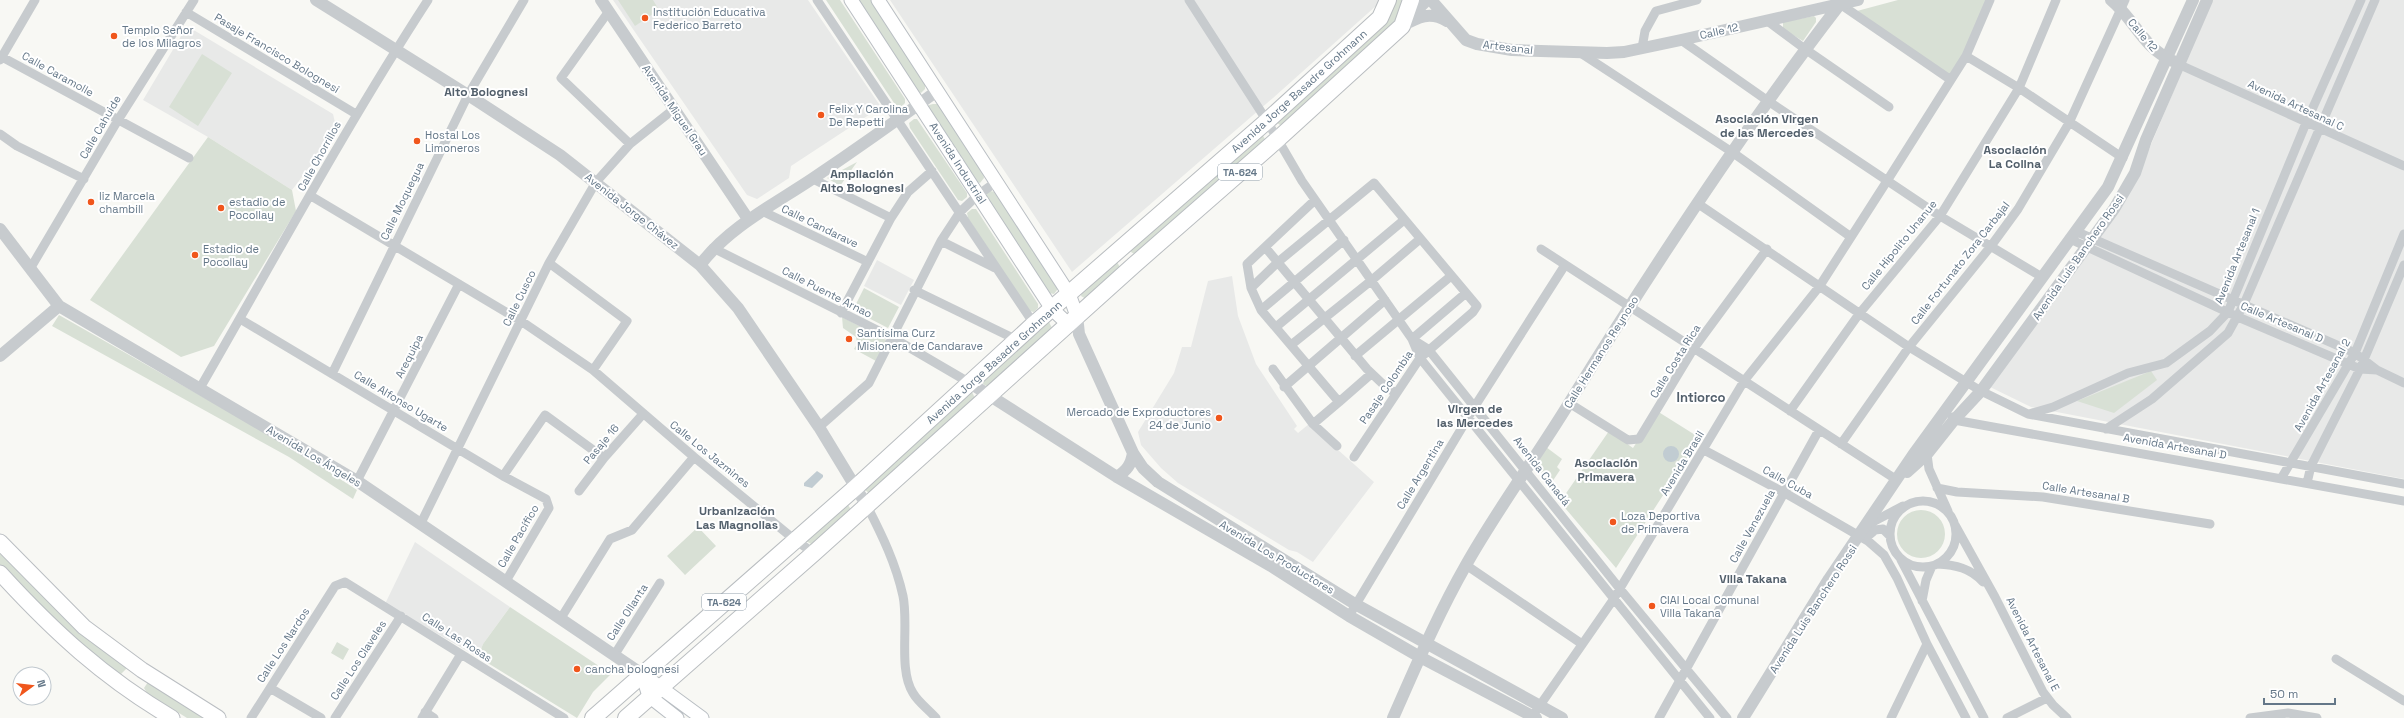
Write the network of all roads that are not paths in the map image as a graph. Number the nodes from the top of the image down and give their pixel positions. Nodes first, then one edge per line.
1 (35, 0) edge
2 (194, 0) edge
3 (316, 0) edge
4 (428, 0) edge
5 (524, 0) edge
6 (601, 0) edge
7 (818, 0) edge
8 (851, 0) edge
9 (878, 0) edge
10 (1189, 0) edge
11 (1388, 0) edge
12 (1411, 0) edge
13 (1427, 0) edge
14 (1431, 0) edge
15 (1696, 0) edge
16 (1858, 0) edge
17 (1990, 0) edge
18 (2056, 0) edge
19 (2111, 0) edge
20 (2193, 0) edge
21 (2207, 0) edge
22 (2362, 0) edge
23 (2375, 0) edge
24 (1839, 2) edge
25 (2123, 4) edge
26 (609, 11) junction
27 (186, 12) junction
28 (2354, 15) junction
29 (1766, 20) junction
30 (2365, 20) junction
31 (1448, 21) junction
32 (1402, 26) junction
33 (1681, 40) junction
34 (1642, 48) junction
35 (1805, 49) junction
36 (396, 50) junction
37 (1579, 52) junction
38 (1966, 56) junction
39 (1, 58) edge
40 (2173, 61) junction
41 (1951, 80) junction
42 (2019, 88) junction
43 (937, 91) junction
44 (468, 95) junction
45 (1768, 102) junction
46 (919, 104) junction
47 (1889, 107) dead end
48 (674, 109) junction
49 (356, 114) junction
50 (898, 119) junction
51 (118, 120) junction
52 (1267, 121) junction
53 (2070, 123) junction
54 (2306, 123) junction
55 (2318, 128) junction
56 (0, 134) edge
57 (1278, 140) junction
58 (630, 144) junction
59 (1732, 152) junction
60 (189, 158) dead end
61 (2123, 158) junction
62 (2404, 166) edge
63 (932, 171) junction
64 (84, 179) junction
65 (813, 179) junction
66 (1887, 181) junction
67 (596, 182) junction
68 (996, 182) junction
69 (978, 194) junction
70 (311, 196) junction
71 (1315, 200) junction
72 (1697, 203) junction
73 (2269, 209) junction
74 (762, 211) junction
75 (960, 212) junction
76 (2281, 214) junction
77 (1940, 216) junction
78 (891, 218) junction
79 (748, 219) junction
80 (1330, 219) junction
81 (1404, 220) junction
82 (0, 229) edge
83 (2404, 234) edge
84 (2072, 235) junction
85 (1851, 237) junction
86 (1420, 239) junction
87 (1344, 240) junction
88 (941, 241) junction
89 (2090, 242) junction
90 (394, 245) junction
91 (1991, 246) junction
92 (1265, 247) junction
93 (713, 248) junction
94 (1541, 249) dead end
95 (1767, 249) junction
96 (1121, 250) junction
97 (1357, 260) junction
98 (549, 262) junction
99 (868, 262) junction
100 (1278, 262) junction
101 (1134, 264) junction
102 (700, 265) junction
103 (1565, 265) junction
104 (2404, 265) edge
105 (30, 269) junction
106 (996, 269) junction
107 (1451, 276) junction
108 (2042, 277) junction
109 (1372, 280) junction
110 (1293, 281) junction
111 (459, 284) junction
112 (1819, 287) junction
113 (1251, 288) junction
114 (914, 290) junction
115 (1466, 293) junction
116 (1069, 294) junction
117 (2233, 299) junction
118 (1309, 300) junction
119 (1385, 300) junction
120 (2244, 304) junction
121 (59, 306) junction
122 (1628, 306) junction
123 (1052, 309) junction
124 (1261, 310) junction
125 (2228, 312) junction
126 (841, 313) junction
127 (1859, 314) junction
128 (2238, 317) junction
129 (1324, 318) junction
130 (240, 319) junction
131 (1399, 319) junction
132 (1072, 320) junction
133 (521, 321) junction
134 (1034, 324) junction
135 (1276, 327) junction
136 (1340, 337) junction
137 (893, 338) junction
138 (1412, 339) junction
139 (1017, 340) junction
140 (1291, 344) junction
141 (1909, 347) junction
142 (1694, 348) junction
143 (1428, 349) junction
144 (2355, 353) junction
145 (0, 356) edge
146 (1355, 356) junction
147 (1420, 358) junction
148 (2365, 359) junction
149 (1308, 364) junction
150 (2349, 364) junction
151 (1273, 369) dead end
152 (2360, 369) junction
153 (593, 370) junction
154 (2377, 370) junction
155 (332, 374) junction
156 (1371, 374) junction
157 (1744, 381) junction
158 (1966, 382) junction
159 (970, 383) junction
160 (2404, 383) edge
161 (1284, 387) junction
162 (200, 388) junction
163 (1981, 391) junction
164 (1396, 393) junction
165 (990, 395) junction
166 (1339, 402) junction
167 (1569, 403) junction
168 (1475, 406) junction
169 (1946, 410) junction
170 (395, 411) junction
171 (1790, 411) junction
172 (643, 414) junction
173 (2028, 414) junction
174 (1468, 418) junction
175 (1954, 420) junction
176 (1313, 424) junction
177 (819, 427) junction
178 (2106, 429) junction
179 (1820, 430) junction
180 (1841, 444) junction
181 (1337, 446) dead end
182 (459, 449) junction
183 (1704, 450) junction
184 (1924, 450) junction
185 (1133, 453) junction
186 (694, 457) junction
187 (1354, 457) dead end
188 (604, 458) junction
189 (2289, 463) junction
190 (2311, 466) junction
191 (1525, 468) junction
192 (504, 476) junction
193 (1117, 477) junction
194 (2282, 477) junction
195 (1897, 480) junction
196 (357, 481) junction
197 (1518, 482) junction
198 (2307, 483) junction
199 (2404, 484) edge
200 (856, 487) junction
201 (1937, 488) junction
202 (579, 491) dead end
203 (1890, 491) junction
204 (1957, 492) junction
205 (1785, 493) junction
206 (1944, 501) junction
207 (2404, 501) edge
208 (549, 503) joint
209 (1908, 505) junction
210 (867, 506) junction
211 (1886, 513) junction
212 (1950, 516) junction
213 (420, 523) junction
214 (2210, 524) dead end
215 (1955, 525) junction
216 (1871, 527) junction
217 (1890, 534) junction
218 (1863, 539) junction
219 (795, 540) junction
220 (0, 542) edge
221 (814, 553) junction
222 (1898, 555) junction
223 (1466, 564) junction
224 (1934, 565) junction
225 (0, 573) edge
226 (506, 581) junction
227 (660, 583) dead end
228 (335, 586) joint
229 (1620, 589) junction
230 (1995, 597) junction
231 (1613, 600) junction
232 (1922, 602) junction
233 (1355, 604) junction
234 (401, 616) junction
235 (1349, 616) junction
236 (562, 618) junction
237 (1425, 643) junction
238 (1582, 644) junction
239 (1927, 644) junction
240 (461, 654) junction
241 (614, 654) junction
242 (1420, 657) junction
243 (2336, 659) dead end
244 (142, 670) junction
245 (1686, 671) junction
246 (642, 674) junction
247 (1680, 682) junction
248 (270, 688) junction
249 (130, 691) junction
250 (656, 692) junction
251 (2047, 698) junction
252 (2404, 701) edge
253 (155, 714) edge
254 (1536, 714) edge
255 (424, 715) edge
256 (172, 718) edge
257 (218, 718) edge
258 (251, 718) edge
259 (321, 718) edge
260 (335, 718) edge
261 (434, 718) edge
262 (564, 718) edge
263 (593, 718) edge
264 (626, 718) edge
265 (678, 718) edge
266 (702, 718) edge
267 (936, 718) edge
268 (1393, 718) edge
269 (1562, 718) edge
270 (1658, 718) edge
271 (1710, 718) edge
272 (1727, 718) edge
273 (1743, 718) edge
274 (1891, 718) edge
275 (1966, 718) edge
276 (1984, 718) edge
277 (2006, 718) edge
278 (2067, 718) edge
279 (2250, 718) edge
280 (2317, 718) edge

1 - 39 street
2 - 27 street, Calle Cahuide
3 - 36 street, Avenida Jorge Chávez
4 - 36 street, Calle Chorrillos
5 - 44 street, Calle Moquegua
6 - 26 street, Avenida Miguel Grau
7 - 50 street
8 - 46 main road, Avenida Industrial
9 - 43 main road, Avenida Industrial
10 - 52 street
11 - 52 highway, Avenida Jorge Basadre Grohmann / TA-624
12 - 32 highway, Avenida Jorge Basadre Grohmann / TA-624
13 - 32 street
14 - 31 street, Artesanal
15 - 34 street
16 - 24 street, Calle 12
17 - 38 street, Avenida Brasil
18 - 42 street, Calle Hipolito Unanue
19 - 25 street, Calle 12
20 - 40 street, Avenida Luis Banchero Rossi
21 - 40 street, Avenida Luis Banchero Rossi
22 - 28 street, Avenida Artesanal 1
23 - 30 street
24 - 29 street, Calle 12
24 - 35 street, Calle Hermanos Reynoso
24 - 41 street
25 - 40 street, Calle 12
25 - 53 street, Calle Fortunato Zora Carbajal
26 - 48 street, Avenida Miguel Grau
26 - 58 street
27 - 49 street, Pasaje Francisco Bolognesi
27 - 51 street, Calle Cahuide
28 - 30 street
28 - 54 street, Avenida Artesanal 1
29 - 33 street, Calle 12
29 - 35 street
30 - 55 street
31 - 32 street
31 - 37 street, Artesanal
32 - 57 highway, Avenida Jorge Basadre Grohmann / TA-624
33 - 34 street, Calle 12
33 - 45 street
34 - 37 street, Calle 12
35 - 45 street, Calle Hermanos Reynoso
35 - 47 street
36 - 44 street, Avenida Jorge Chávez
36 - 49 street, Calle Chorrillos
37 - 59 street
38 - 41 street, Avenida Brasil
38 - 42 street
39 - 51 street, Calle Caramolle
40 - 54 street, Avenida Artesanal C
40 - 61 street, Avenida Luis Banchero Rossi
40 - 89 street, Avenida Luis Banchero Rossi
41 - 66 street, Avenida Brasil
42 - 53 street
42 - 77 street, Calle Hipolito Unanue
43 - 46 street
43 - 68 main road, Avenida Industrial
44 - 67 street, Avenida Jorge Chávez
44 - 90 street, Calle Moquegua
45 - 59 street, Calle Hermanos Reynoso
45 - 66 street
46 - 50 street
46 - 69 main road, Avenida Industrial
48 - 58 street, Calle Cusco
48 - 79 street, Avenida Miguel Grau
49 - 70 street, Calle Chorrillos
50 - 63 street
50 - 65 street
51 - 60 street, Calle Caramolle
51 - 64 street, Calle Cahuide
52 - 57 street
52 - 96 highway, Avenida Jorge Basadre Grohmann / TA-624
53 - 61 street
53 - 91 street, Calle Fortunato Zora Carbajal
54 - 55 street, Avenida Artesanal C
54 - 73 street, Avenida Artesanal 1
55 - 62 street, Avenida Artesanal C
55 - 76 street
56 - 64 street
57 - 71 street
57 - 101 highway, Avenida Jorge Basadre Grohmann / TA-624
58 - 67 street, Calle Cusco
59 - 72 street, Calle Hermanos Reynoso
59 - 85 street
61 - 84 street, Avenida Luis Banchero Rossi
63 - 75 street
63 - 78 street
64 - 105 street, Calle Cahuide
65 - 74 street
65 - 78 street
66 - 77 street
66 - 85 street, Avenida Brasil
67 - 98 street, Calle Cusco
67 - 102 street, Avenida Jorge Chávez
68 - 69 street
68 - 116 main road, Avenida Industrial
69 - 75 street
69 - 123 main road, Avenida Industrial
70 - 90 street, Calle Los Jazmines
70 - 130 street, Calle Chorrillos
71 - 80 street
71 - 92 street
72 - 95 street, Avenida Artesanal D
72 - 122 street, Calle Hermanos Reynoso
73 - 76 street
73 - 117 street, Avenida Artesanal 1
74 - 79 street
74 - 99 street, Calle Candarave
75 - 88 street
75 - 106 street
76 - 120 street
77 - 91 street
77 - 127 street, Calle Hipolito Unanue
78 - 99 street
79 - 93 street
80 - 81 street
80 - 87 street
80 - 100 street
81 - 86 street
81 - 97 street
82 - 105 street, Avenida Los Ángeles
83 - 144 street, Avenida Artesanal 2
84 - 89 street, Calle Artesanal D
84 - 108 street, Avenida Luis Banchero Rossi
85 - 112 street, Avenida Brasil
86 - 107 street
86 - 109 street
87 - 97 street
87 - 110 street
88 - 106 street
88 - 114 street
89 - 117 street, Calle Artesanal D
89 - 125 street, Calle Artesanal D
89 - 163 street, Avenida Luis Banchero Rossi
90 - 111 street, Calle Los Jazmines
90 - 155 street, Calle Moquegua
91 - 108 street
91 - 141 street, Calle Fortunato Zora Carbajal
92 - 100 street
92 - 113 street
93 - 102 street
93 - 126 street, Calle Puente Arnao
94 - 103 street
95 - 112 street, Avenida Artesanal D
95 - 142 street, Calle Costa Rica
96 - 101 highway
96 - 116 highway, Avenida Jorge Basadre Grohmann / TA-624
97 - 109 street
97 - 118 street
98 - 133 street, Calle Cusco
98 - 153 street
99 - 126 street
100 - 110 street
100 - 113 street
101 - 132 highway, Avenida Jorge Basadre Grohmann / TA-624
102 - 177 street, Avenida Jorge Chávez
103 - 122 street
103 - 168 street, Calle Argentina
104 - 148 street
105 - 121 street, Avenida Los Ángeles
106 - 134 street
107 - 115 street
107 - 131 street
108 - 158 street, Avenida Luis Banchero Rossi
109 - 119 street
109 - 129 street
110 - 118 street
110 - 124 street
111 - 133 street, Calle Los Jazmines
111 - 170 street, Arequipa
112 - 127 street, Avenida Artesanal D
112 - 157 street, Avenida Brasil
113 - 124 street
114 - 137 street
114 - 139 street
115 - 138 street
115 - 143 street, Pasaje Colombia
116 - 123 highway, Avenida Jorge Basadre Grohmann / TA-624
116 - 132 main road, Avenida Industrial
117 - 120 street, Calle Artesanal D
117 - 125 street, Avenida Artesanal 1
118 - 129 street
118 - 135 street
119 - 131 street
119 - 136 street
120 - 128 street
120 - 144 street, Calle Artesanal D
121 - 145 street
121 - 162 street, Avenida Los Ángeles
122 - 142 street
122 - 167 street, Calle Hermanos Reynoso
123 - 132 main road, Avenida Industrial
123 - 134 highway, Avenida Jorge Basadre Grohmann / TA-624
124 - 135 street
125 - 128 street, Calle Artesanal D
125 - 173 street, Avenida Artesanal 1
126 - 137 street, Calle Puente Arnao
127 - 141 street, Avenida Artesanal D
127 - 171 street, Calle Hipolito Unanue
128 - 150 street, Calle Artesanal D
128 - 178 street
129 - 136 street
129 - 140 street
130 - 155 street, Calle Alfonso Ugarte
130 - 162 street, Calle Chorrillos
131 - 138 street
131 - 146 street
132 - 165 highway, Avenida Jorge Basadre Grohmann / TA-624
132 - 185 street, Avenida Los Productores
133 - 153 street, Calle Los Jazmines
133 - 182 street, Calle Cusco
134 - 139 highway, Avenida Jorge Basadre Grohmann / TA-624
135 - 140 street
136 - 146 street
136 - 149 street
137 - 159 street, Calle Puente Arnao
137 - 177 street
138 - 143 street, Avenida Canadá
138 - 147 street
139 - 159 highway, Avenida Jorge Basadre Grohmann / TA-624
140 - 149 street
141 - 158 street, Avenida Artesanal D
141 - 180 street, Calle Fortunato Zora Carbajal
142 - 157 street
142 - 167 street, Calle Costa Rica
143 - 147 street, Pasaje Colombia
143 - 168 street, Avenida Canadá
144 - 148 street, Calle Artesanal D
144 - 150 street, Avenida Artesanal 2
146 - 156 street
147 - 164 street, Pasaje Colombia
147 - 174 street
148 - 152 street
148 - 154 street, Calle Artesanal D
149 - 161 street
149 - 166 street
150 - 152 street, Calle Artesanal D
150 - 189 street, Avenida Artesanal 2
151 - 161 street
152 - 154 street, Calle Artesanal D
152 - 190 street
153 - 172 street, Calle Los Jazmines
154 - 160 street, Calle Artesanal D
155 - 170 street, Calle Alfonso Ugarte
156 - 164 street
156 - 166 street
157 - 171 street
157 - 183 street, Avenida Brasil
158 - 163 street, Avenida Artesanal D
158 - 169 street, Avenida Luis Banchero Rossi
159 - 165 street, Avenida Los Productores
159 - 200 highway, Avenida Jorge Basadre Grohmann / TA-624
161 - 176 street
162 - 196 street, Avenida Los Ángeles
163 - 173 street, Avenida Artesanal D
163 - 175 street, Avenida Luis Banchero Rossi
164 - 187 street, Pasaje Colombia
165 - 193 street, Avenida Los Productores
165 - 210 highway, Avenida Jorge Basadre Grohmann / TA-624
166 - 176 street
167 - 191 street, Calle Hermanos Reynoso
168 - 174 street, Calle Argentina
168 - 191 street, Avenida Canadá
169 - 175 street
169 - 184 street, Avenida Luis Banchero Rossi
170 - 182 street, Calle Alfonso Ugarte
170 - 196 street, Arequipa
171 - 179 street
172 - 186 street, Calle Los Jazmines
172 - 188 street, Pasaje 16
173 - 178 street, Avenida Artesanal D
174 - 197 street
174 - 233 street, Calle Argentina
175 - 184 street, Avenida Luis Banchero Rossi
175 - 194 street, Avenida Artesanal D
176 - 181 street
177 - 200 street, Avenida Jorge Chávez
178 - 189 street, Avenida Artesanal D
179 - 180 street
179 - 205 street, Calle Venezuela
180 - 195 street
182 - 192 street, Calle Alfonso Ugarte
182 - 213 street, Calle Cusco
183 - 205 street, Calle Cuba
183 - 229 street, Avenida Brasil
184 - 195 street, Avenida Luis Banchero Rossi
184 - 201 street
185 - 193 street
185 - 233 street, Avenida Los Productores
186 - 219 street, Calle Los Jazmines
186 - 236 street
188 - 192 street
188 - 202 street, Pasaje 16
189 - 190 street, Avenida Artesanal D
189 - 194 street, Avenida Artesanal 2
190 - 198 street
190 - 199 street, Avenida Artesanal D
191 - 197 street, Calle Hermanos Reynoso
191 - 229 street, Avenida Canadá
192 - 208 street, Calle Alfonso Ugarte
193 - 235 street, Avenida Los Productores
194 - 198 street, Avenida Artesanal D
195 - 203 street, Avenida Luis Banchero Rossi
196 - 213 street, Avenida Los Ángeles
197 - 223 street, Calle Hermanos Reynoso
197 - 231 street
198 - 207 street, Avenida Artesanal D
200 - 210 street, Avenida Jorge Chávez
200 - 219 highway, Avenida Jorge Basadre Grohmann / TA-624
201 - 204 street, Calle Artesanal B
201 - 206 street
203 - 211 street
203 - 216 street, Avenida Luis Banchero Rossi
204 - 206 street
204 - 214 street, Calle Artesanal B
205 - 218 street, Calle Cuba
205 - 245 street, Calle Venezuela
206 - 212 street
208 - 226 street, Calle Pacífico
209 - 211 street
209 - 212 street
209 - 217 street
210 - 221 highway, Avenida Jorge Basadre Grohmann / TA-624
210 - 267 street
211 - 216 street
211 - 217 street
212 - 215 street
213 - 226 street, Avenida Los Ángeles
215 - 224 street
215 - 230 street
216 - 217 street
216 - 218 street, Avenida Luis Banchero Rossi
217 - 222 street
218 - 239 street, Calle Cuba
218 - 273 street, Avenida Luis Banchero Rossi
219 - 221 street, Calle Los Jazmines
219 - 246 highway, Avenida Jorge Basadre Grohmann / TA-624
220 - 244 main road
221 - 250 highway, Avenida Jorge Basadre Grohmann / TA-624
222 - 224 street
222 - 232 street
223 - 237 street, Calle Hermanos Reynoso
223 - 238 street
224 - 230 street
224 - 232 street
225 - 249 main road
226 - 236 street, Avenida Los Ángeles
227 - 241 street, Calle Ollanta
228 - 234 street, Calle Las Rosas
228 - 248 street, Calle Los Nardos
229 - 231 street, Avenida Brasil
229 - 245 street, Avenida Canadá
230 - 251 street, Avenida Artesanal E
231 - 238 street, Avenida Brasil
231 - 247 street
232 - 276 street
233 - 235 street, Calle Argentina
233 - 237 street, Avenida Los Productores
234 - 240 street, Calle Las Rosas
234 - 260 street, Calle Los Claveles
235 - 242 street, Avenida Los Productores
236 - 241 street, Avenida Los Ángeles
237 - 242 street, Calle Hermanos Reynoso
237 - 254 street, Avenida Los Productores
238 - 254 street, Avenida Brasil
239 - 274 street
239 - 275 street, Calle Cuba
240 - 255 street
240 - 262 street, Calle Las Rosas
241 - 246 street, Avenida Los Ángeles
242 - 254 street, Avenida Los Productores
242 - 268 street, Calle Hermanos Reynoso
243 - 252 street
244 - 249 main road
244 - 257 main road
245 - 247 street, Calle Venezuela
245 - 272 street, Avenida Canadá
246 - 250 main road, Avenida Los Ángeles
246 - 263 highway, Avenida Jorge Basadre Grohmann / TA-624
247 - 270 street, Calle Venezuela
247 - 271 street
248 - 258 street, Calle Los Nardos
248 - 259 street
249 - 253 main road
250 - 264 highway, Avenida Jorge Basadre Grohmann / TA-624
250 - 265 main road, Avenida Los Ángeles
250 - 266 main road, Avenida Los Ángeles
251 - 277 street
251 - 278 street, Avenida Artesanal E
253 - 256 main road
254 - 269 street, Avenida Los Productores
255 - 261 street
279 - 280 street

